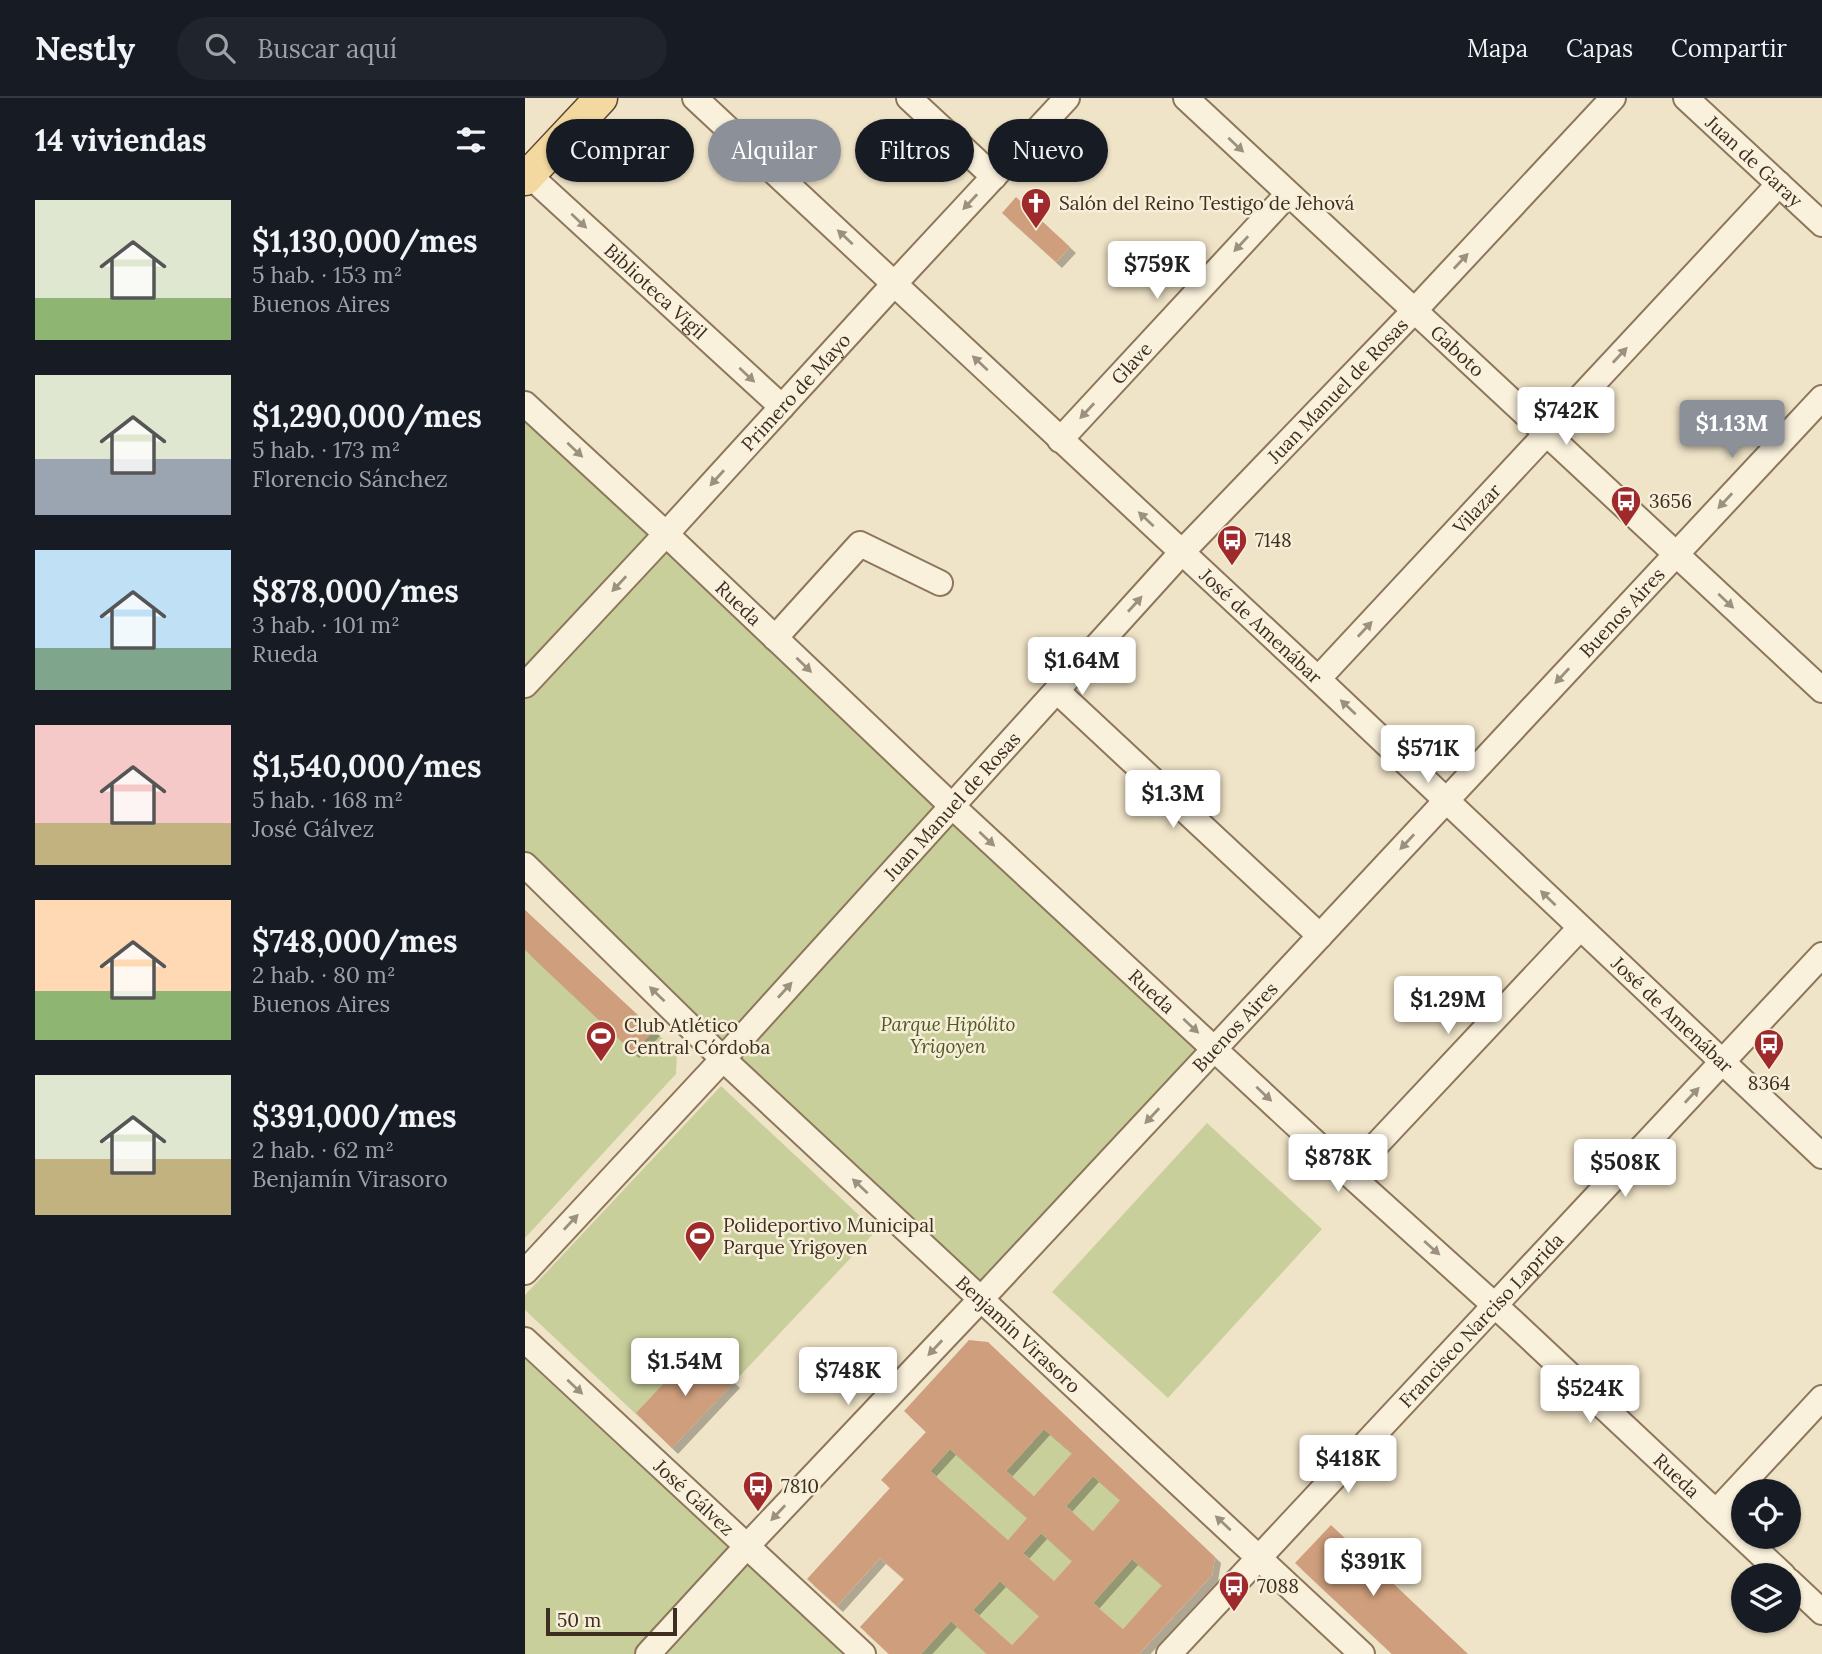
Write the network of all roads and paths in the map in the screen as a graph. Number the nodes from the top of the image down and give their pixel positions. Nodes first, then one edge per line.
1 (601, 98) edge
2 (695, 98) edge
3 (909, 98) edge
4 (1067, 98) edge
5 (1186, 98) edge
6 (1613, 98) edge
7 (1686, 98) edge
8 (1048, 119) edge
9 (988, 171) edge
10 (527, 177) edge
11 (989, 182) edge
12 (1779, 184) junction
13 (1288, 194) junction
14 (1822, 224) edge
15 (895, 283) junction
16 (1415, 310) junction
17 (1822, 398) edge
18 (525, 404) edge
19 (782, 407) junction
20 (1546, 434) junction
21 (1061, 440) junction
22 (666, 534) junction
23 (1182, 552) junction
24 (1676, 554) junction
25 (940, 583) dead end
26 (775, 638) junction
27 (1318, 679) junction
28 (525, 685) edge
29 (1822, 690) edge
30 (1056, 691) junction
31 (1446, 800) junction
32 (952, 806) junction
33 (525, 865) edge
34 (1580, 928) junction
35 (1320, 936) junction
36 (1822, 955) edge
37 (1215, 1048) junction
38 (723, 1059) junction
39 (1722, 1063) junction
40 (1822, 1156) edge
41 (1349, 1174) junction
42 (525, 1272) edge
43 (982, 1299) junction
44 (1494, 1305) junction
45 (525, 1340) edge
46 (1822, 1398) edge
47 (1716, 1512) junction
48 (747, 1546) junction
49 (1259, 1557) junction
50 (1770, 1563) edge
51 (1801, 1592) edge
52 (1822, 1612) edge
53 (648, 1654) edge
54 (863, 1654) edge
55 (1169, 1654) edge
56 (1362, 1654) edge

1 - 10 main road
15 -> 2 street, José de Amenábar
3 - 9 street
4 - 8 street, Primero de Mayo
5 -> 13 street, Gaboto
16 -> 6 street, Juan Manuel de Rosas
7 - 12 street, Juan de Garay
10 -> 19 street, Biblioteca Vigil
11 -> 15 street, Primero de Mayo
12 - 14 street, Juan de Garay
20 -> 12 street, Vilazar
13 - 16 street, Gaboto
13 -> 21 street, Glave
15 - 19 street, Primero de Mayo
21 -> 15 street, José de Amenábar
16 - 20 street, Gaboto
16 - 23 street, Juan Manuel de Rosas
17 -> 24 street, Buenos Aires
18 -> 22 street, Rueda
19 -> 22 street, Primero de Mayo
20 - 24 street, Gaboto
27 -> 20 street, Vilazar
23 -> 21 street, José de Amenábar
22 - 26 street, Rueda
22 -> 28 street, Primero de Mayo
23 - 27 street, José de Amenábar
30 -> 23 street, Juan Manuel de Rosas
24 -> 29 street, Gaboto
24 -> 31 street, Buenos Aires
25 - 26 street
26 -> 32 street, Rueda
31 -> 27 street, José de Amenábar
30 - 32 street, Juan Manuel de Rosas
30 - 35 street
34 -> 31 street, José de Amenábar
31 -> 35 street, Buenos Aires
32 -> 37 street, Rueda
38 -> 32 street, Juan Manuel de Rosas
38 -> 33 street, Benjamín Virasoro
34 - 39 street, José de Amenábar
34 - 41 street
35 - 37 street, Buenos Aires
36 - 39 street, Francisco Narciso Laprida
37 -> 41 street, Rueda
37 -> 43 street, Buenos Aires
42 -> 38 street, Juan Manuel de Rosas
43 -> 38 street, Benjamín Virasoro
39 - 40 street, José de Amenábar
44 -> 39 street, Francisco Narciso Laprida
41 -> 44 street, Rueda
43 -> 48 street, Buenos Aires
49 -> 43 street, Benjamín Virasoro
44 - 47 street, Rueda
44 - 49 street, Francisco Narciso Laprida
45 -> 48 street, José Gálvez
46 - 47 street
47 - 50 street, Rueda
48 - 53 street, Buenos Aires
48 - 54 street, José Gálvez
49 - 55 street, Francisco Narciso Laprida
49 - 56 street, Benjamín Virasoro
51 - 52 street

